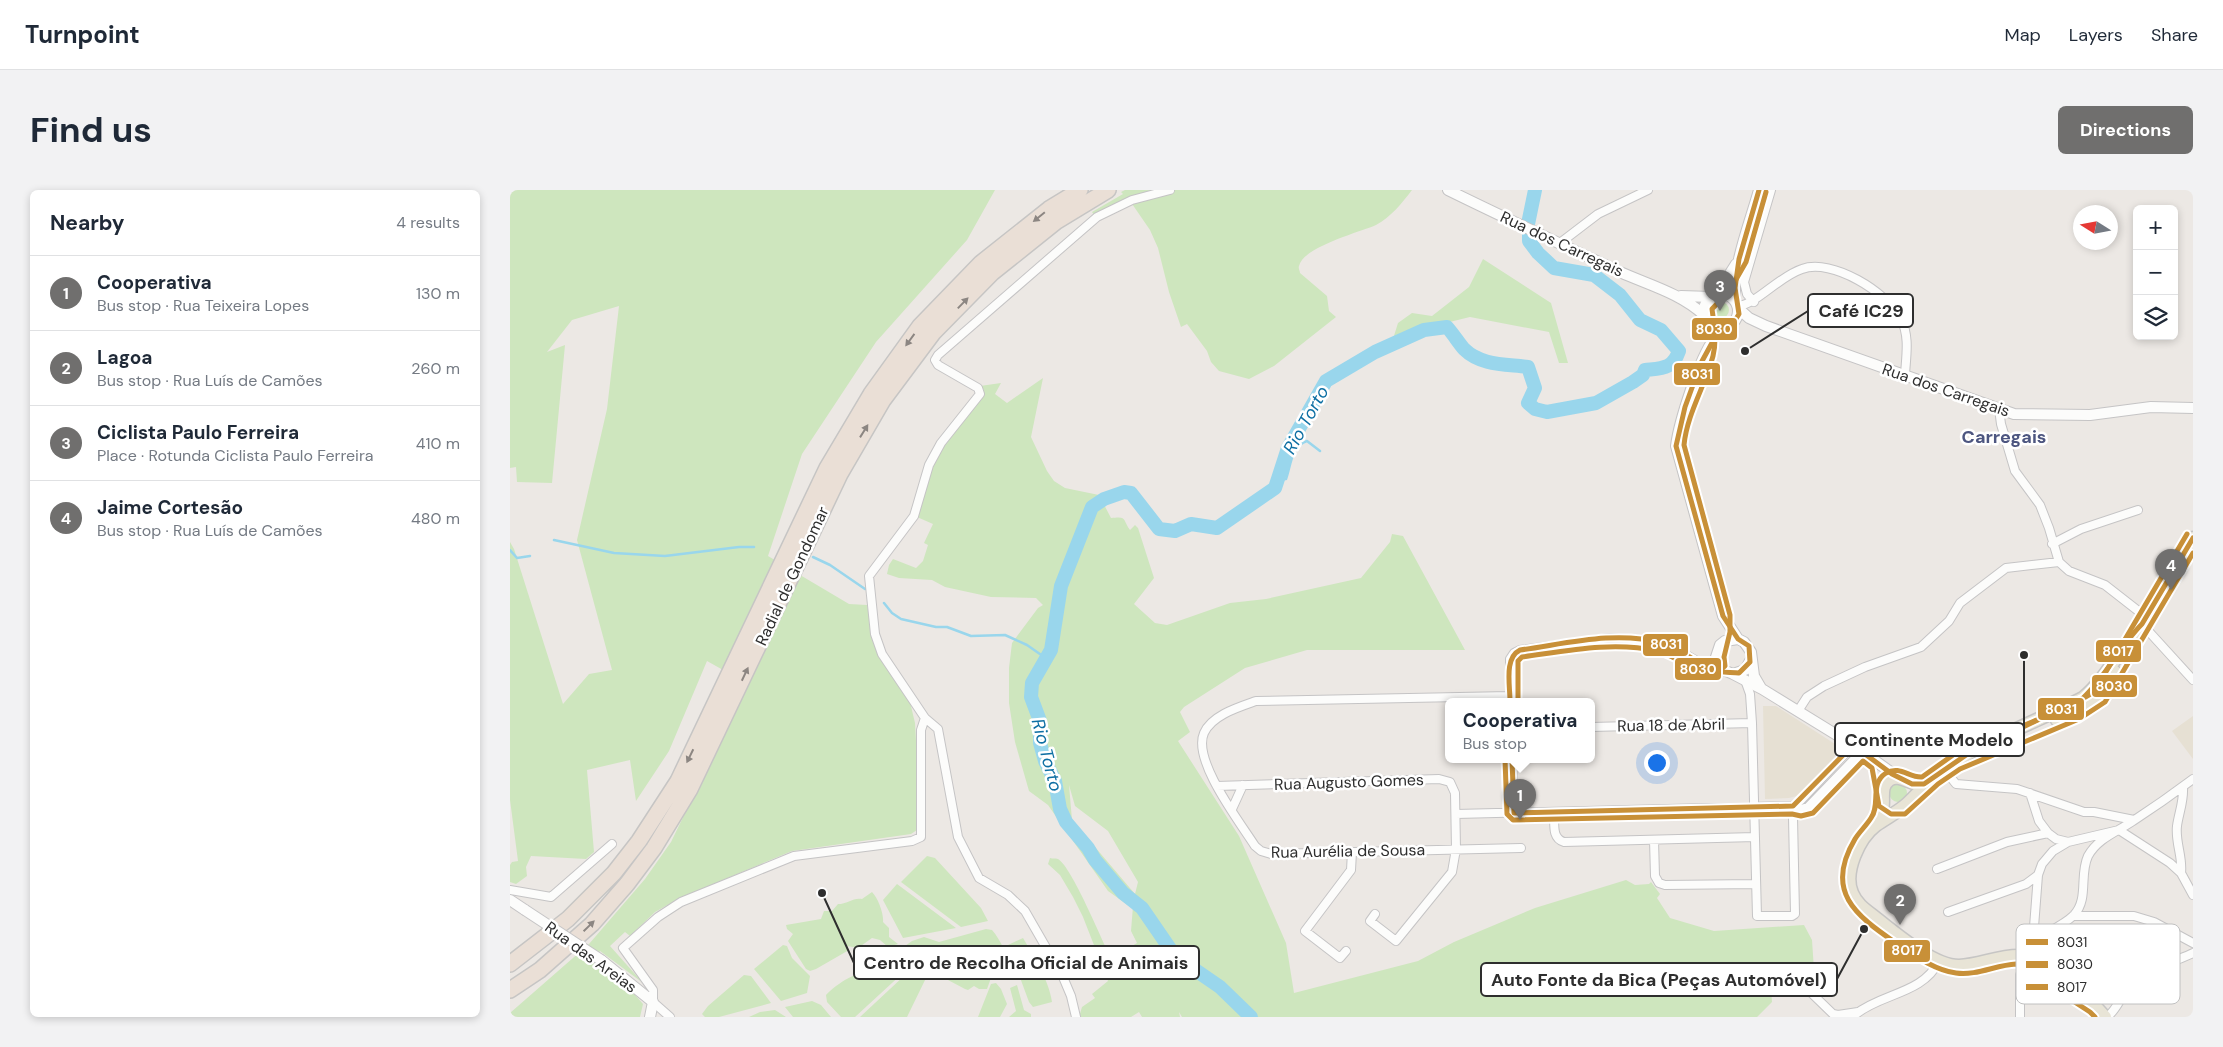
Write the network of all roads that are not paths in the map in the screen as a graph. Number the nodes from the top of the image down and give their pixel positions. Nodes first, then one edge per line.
1 (1080, 190) edge
2 (1108, 190) edge
3 (1170, 190) edge
4 (1448, 190) edge
5 (1648, 190) edge
6 (1759, 190) edge
7 (1771, 190) edge
8 (1560, 243) junction
9 (1739, 259) junction
10 (1714, 295) junction
11 (1677, 296) junction
12 (1754, 302) junction
13 (1737, 305) junction
14 (1705, 318) junction
15 (1766, 326) junction
16 (1728, 327) junction
17 (1706, 353) junction
18 (1905, 375) junction
19 (2193, 408) edge
20 (1999, 409) junction
21 (833, 471) junction
22 (2138, 510) dead end
23 (2193, 538) edge
24 (2052, 544) junction
25 (2058, 562) junction
26 (1723, 616) junction
27 (2144, 621) junction
28 (1738, 639) junction
29 (1720, 645) junction
30 (1751, 659) junction
31 (1718, 663) junction
32 (1706, 665) junction
33 (1730, 673) junction
34 (1746, 680) junction
35 (2193, 680) edge
36 (1762, 689) junction
37 (1510, 698) edge
38 (1445, 699) edge
39 (1798, 711) junction
40 (718, 715) junction
41 (925, 718) junction
42 (1752, 723) junction
43 (1595, 727) edge
44 (1858, 748) junction
45 (1512, 763) edge
46 (1879, 764) junction
47 (1944, 769) junction
48 (2193, 779) edge
49 (1904, 780) junction
50 (1927, 783) junction
51 (1243, 785) junction
52 (1217, 786) junction
53 (2183, 787) junction
54 (1810, 790) junction
55 (1883, 792) junction
56 (2030, 793) junction
57 (1817, 798) junction
58 (1907, 803) junction
59 (1793, 806) junction
60 (1754, 807) junction
61 (1232, 809) junction
62 (1554, 812) junction
63 (1514, 813) junction
64 (1456, 814) junction
65 (1793, 817) dead end
66 (2134, 820) junction
67 (1876, 825) junction
68 (2119, 830) junction
69 (2048, 833) junction
70 (1755, 838) junction
71 (1654, 840) junction
72 (2068, 842) junction
73 (612, 844) dead end
74 (1521, 848) dead end
75 (1456, 849) junction
76 (1352, 852) junction
77 (1937, 869) dead end
78 (2181, 873) junction
79 (2038, 875) junction
80 (1756, 884) junction
81 (510, 890) edge
82 (2193, 895) edge
83 (510, 900) edge
84 (1948, 912) dead end
85 (1375, 914) dead end
86 (2073, 916) junction
87 (2034, 924) edge
88 (2060, 924) edge
89 (2158, 924) edge
90 (2180, 936) edge
91 (2193, 943) edge
92 (1346, 951) dead end
93 (2193, 953) edge
94 (2016, 957) edge
95 (2180, 959) edge
96 (513, 961) edge
97 (1939, 961) junction
98 (540, 970) junction
99 (1744, 972) dead end
100 (510, 990) edge
101 (510, 1002) edge
102 (653, 1002) junction
103 (2020, 1004) edge
104 (2093, 1004) edge
105 (2119, 1004) edge
106 (1855, 1014) edge
107 (650, 1017) edge
108 (670, 1017) edge
109 (1076, 1017) edge
110 (2020, 1017) edge
111 (2106, 1017) edge

1 -> 21 highway, Radial de Gondomar
21 -> 2 highway, Radial de Gondomar
3 - 41 street
4 - 8 street, Rua dos Carregais
5 - 8 street
6 - 9 street
7 - 12 street
8 - 11 street, Rua dos Carregais
9 - 10 street
9 - 13 street
10 - 11 street, Rua dos Carregais
10 - 13 street
10 - 14 street
11 - 14 street, Rua dos Carregais
12 - 13 street
12 - 18 street
13 - 15 street, Rua dos Carregais
13 - 16 street
14 - 16 street
14 - 17 street
15 - 16 street, Rua dos Carregais
15 - 18 street, Rua dos Carregais
16 - 17 street
17 - 26 street
18 - 20 street, Rua dos Carregais
19 - 20 street, Rua dos Carregais
20 - 24 street
21 - 40 highway, Radial de Gondomar
22 - 24 street
23 - 27 main road
24 - 25 street
25 - 27 street
25 - 39 street
26 - 28 street
26 - 29 street
27 - 35 street
27 - 47 main road
28 - 29 street
28 - 30 street
29 - 31 street
30 - 33 street
30 - 36 street
31 - 32 street
31 - 33 street
32 - 33 street
32 - 37 street
33 - 34 street
34 - 36 street
34 - 42 street
36 - 39 street
38 - 52 street
39 - 44 street
40 -> 96 highway, Radial de Gondomar
98 -> 40 highway, Radial de Gondomar
41 - 102 street
41 - 109 street
42 - 43 street, Rua 18 de Abril
42 - 60 street
44 - 46 street
44 - 54 street
44 - 57 street
45 - 63 street
46 - 49 street
46 - 55 street
47 - 50 main road
47 - 56 street
48 - 53 street
49 - 50 main road
49 - 55 main road
49 - 58 main road
50 - 58 main road
51 - 52 street, Rua Augusto Gomes
51 - 61 street
51 - 64 street, Rua Augusto Gomes
52 - 61 street
53 - 66 street
53 - 78 street
54 - 57 street
54 - 59 street
55 - 58 main road
55 - 67 main road
56 - 66 street
56 - 69 street
57 - 59 street
58 - 67 main road
59 - 60 street
60 - 62 street
60 - 70 street
61 - 76 street, Rua Aurélia de Sousa
62 - 63 street
62 - 71 street
63 - 64 street
64 - 75 street
65 - 80 street
66 - 68 street
67 - 97 main road
68 - 72 street
68 - 78 street
68 - 86 street
69 - 72 street
69 - 77 street
70 - 71 street
70 - 80 street
71 - 80 street
72 - 79 street
73 - 81 street
74 - 75 street, Rua Aurélia de Sousa
75 - 76 street, Rua Aurélia de Sousa
75 - 85 street
76 - 92 street
78 - 82 street
79 - 84 street
79 - 87 street
83 - 102 street, Rua das Areias, bridge
86 - 88 street
86 - 89 street
90 - 91 street
93 - 95 street
94 - 97 main road
97 - 106 street
98 - 100 highway, Radial de Gondomar
98 - 101 highway
99 - 106 street
102 - 107 street
102 - 108 street, Rua das Areias
103 - 110 street
104 - 111 main road
105 - 111 street

